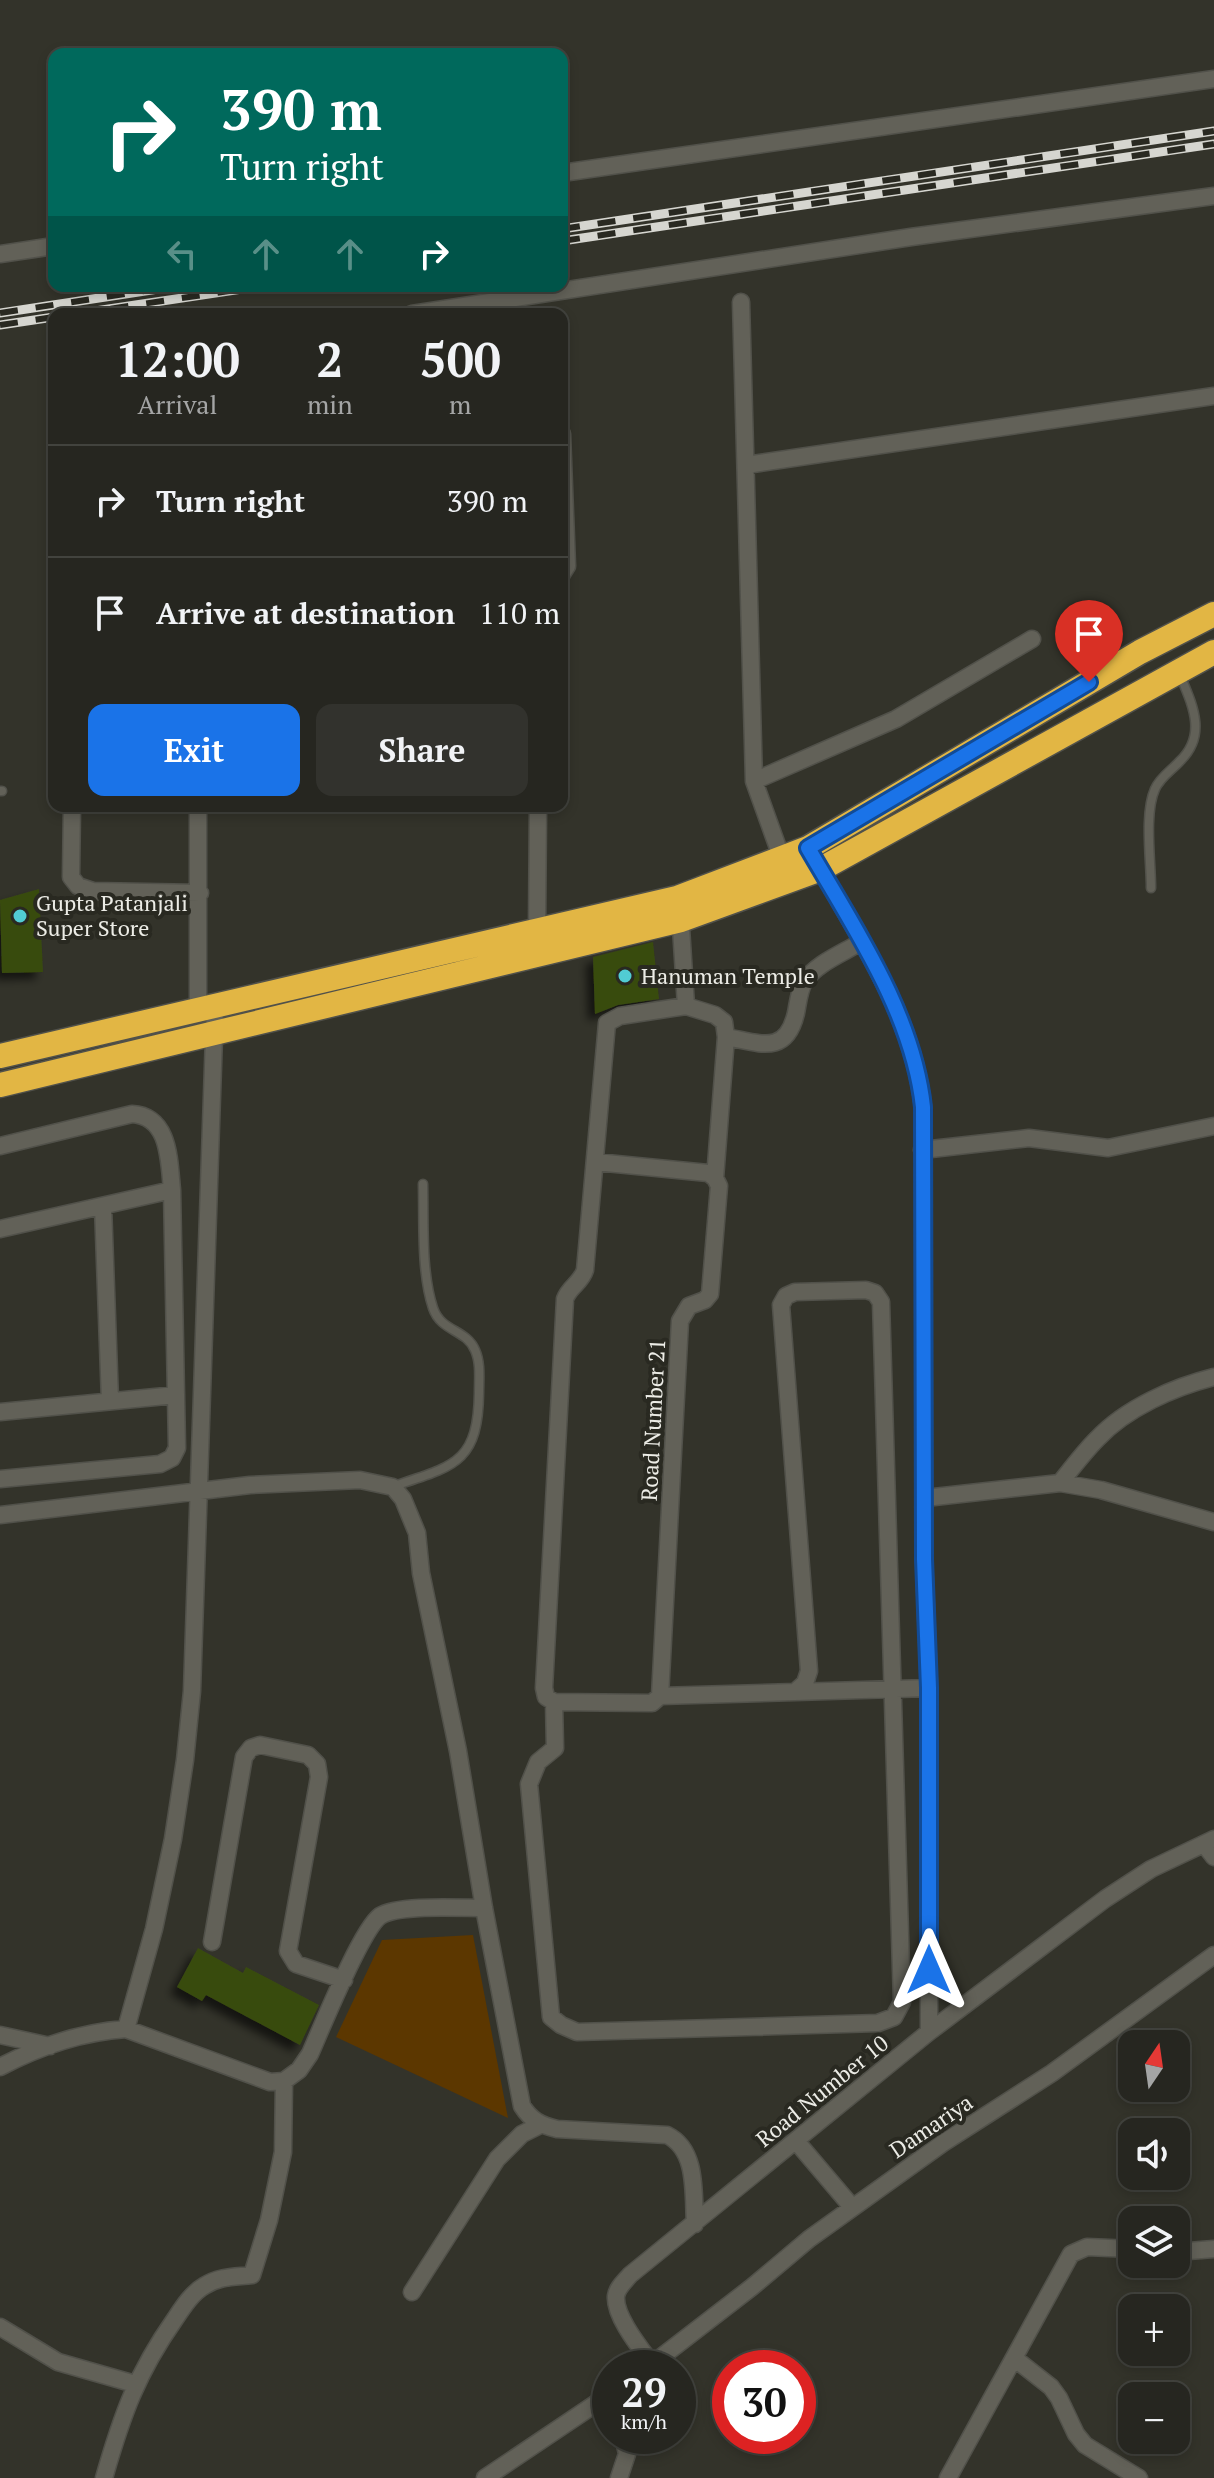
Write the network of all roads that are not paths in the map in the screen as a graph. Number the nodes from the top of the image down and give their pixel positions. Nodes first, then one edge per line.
1 (1214, 79) edge
2 (568, 172) edge
3 (1214, 196) edge
4 (48, 247) edge
5 (0, 254) edge
6 (568, 290) edge
7 (555, 292) edge
8 (741, 302) dead end
9 (451, 308) edge
10 (1214, 396) edge
11 (746, 465) junction
12 (1214, 614) edge
13 (1032, 639) dead end
14 (1214, 652) edge
15 (1178, 671) junction
16 (754, 781) junction
17 (72, 812) edge
18 (198, 812) edge
19 (538, 812) edge
20 (808, 848) junction
21 (782, 859) junction
22 (821, 869) junction
23 (1151, 888) dead end
24 (200, 893) junction
25 (679, 909) junction
26 (537, 931) junction
27 (861, 942) junction
28 (686, 1006) junction
29 (206, 1008) junction
30 (215, 1032) junction
31 (726, 1037) junction
32 (0, 1056) edge
33 (0, 1085) edge
34 (1214, 1126) edge
35 (0, 1146) edge
36 (922, 1150) junction
37 (596, 1162) junction
38 (715, 1178) junction
39 (423, 1184) dead end
40 (172, 1190) junction
41 (103, 1206) junction
42 (0, 1229) edge
43 (1214, 1377) edge
44 (176, 1395) junction
45 (110, 1401) junction
46 (0, 1412) edge
47 (0, 1479) edge
48 (1060, 1483) junction
49 (393, 1487) junction
50 (200, 1491) junction
51 (925, 1498) junction
52 (0, 1515) edge
53 (1214, 1522) edge
54 (929, 1688) junction
55 (894, 1690) junction
56 (795, 1692) junction
57 (656, 1700) junction
58 (554, 1702) junction
59 (1211, 1847) edge
60 (484, 1908) junction
61 (212, 1942) dead end
62 (1214, 1955) edge
63 (344, 1980) junction
64 (126, 2029) junction
65 (929, 2032) junction
66 (0, 2035) edge
67 (51, 2047) junction
68 (0, 2067) edge
69 (284, 2081) junction
70 (540, 2125) junction
71 (796, 2141) junction
72 (852, 2207) junction
73 (695, 2224) junction
74 (1118, 2248) edge
75 (1214, 2249) edge
76 (1190, 2251) edge
77 (412, 2292) dead end
78 (0, 2327) edge
79 (640, 2350) edge
80 (670, 2350) edge
81 (1014, 2358) junction
82 (135, 2384) junction
83 (592, 2408) edge
84 (627, 2454) edge
85 (104, 2478) edge
86 (485, 2478) edge
87 (619, 2478) edge
88 (948, 2478) edge
89 (1139, 2478) edge

1 - 2 street
3 - 6 street
4 - 5 street
7 - 9 street
8 - 11 street
10 - 11 street
11 - 16 street
12 - 20 highway
13 - 16 street
14 - 15 highway
15 - 22 highway
15 - 23 lane
16 - 21 street
17 - 24 street
18 - 24 street
19 - 26 street
20 - 21 highway
20 - 22 street
21 - 25 highway
22 - 25 highway
22 - 27 street
24 - 29 street
25 - 26 highway
25 - 28 street
25 - 30 highway
26 - 29 highway
27 - 31 street
27 - 36 street
28 - 31 street
28 - 37 street
29 - 30 street
29 - 32 highway
30 - 33 highway
30 - 50 street
31 - 38 street, Road Number 21
34 - 36 street
35 - 40 street
36 - 51 street
37 - 38 street
37 - 58 street
38 - 57 street, Road Number 21
39 - 49 lane
40 - 41 street
40 - 44 street
41 - 42 street
41 - 45 street
43 - 48 street
44 - 45 street
44 - 47 street
45 - 46 street
48 - 51 street
48 - 53 street
49 - 50 street
49 - 60 street
50 - 52 street
50 - 64 street
51 - 54 street
54 - 55 street
54 - 65 street
55 - 56 street
55 - 56 street
55 - 58 street
56 - 57 street
57 - 58 street
59 - 65 street, Road Number 10
60 - 63 street
60 - 70 street
61 - 63 street
62 - 72 street, Damariya
63 - 69 street
64 - 67 street
64 - 69 street
65 - 71 street, Road Number 10
66 - 67 street
67 - 68 street
69 - 82 street
70 - 73 street
70 - 77 street
71 - 72 street
71 - 73 street, Road Number 10
72 - 80 street, Damariya
73 - 79 street, Road Number 10
74 - 81 street
75 - 76 street
78 - 82 street
81 - 88 street
81 - 89 street
82 - 85 street
83 - 86 street
84 - 87 street

